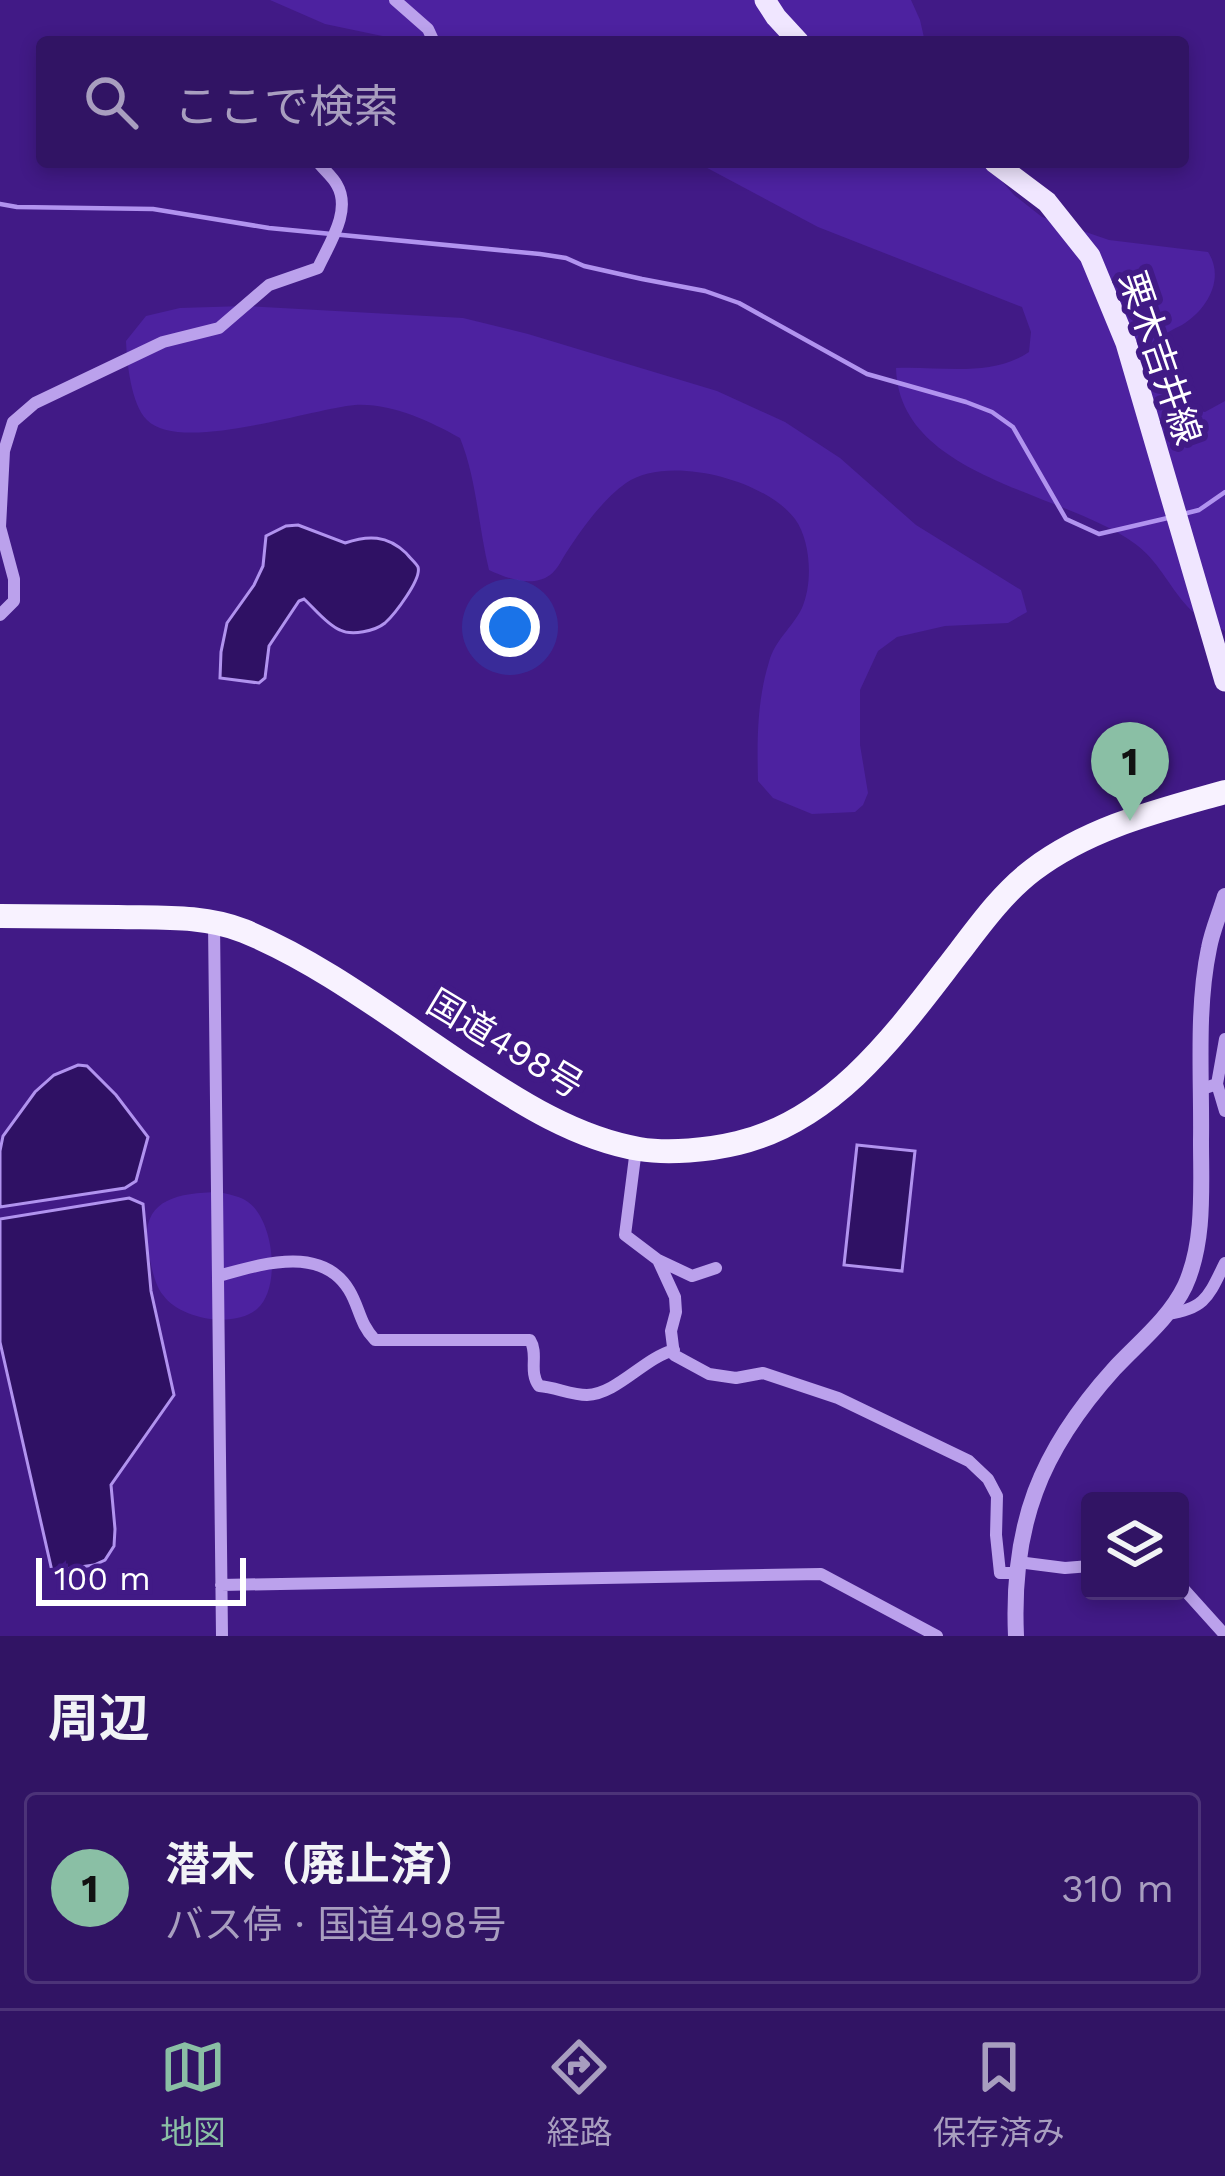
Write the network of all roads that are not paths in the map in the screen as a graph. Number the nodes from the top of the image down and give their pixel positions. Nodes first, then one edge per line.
1 (395, 0) edge
2 (765, 0) edge
3 (431, 36) edge
4 (793, 36) edge
5 (323, 168) edge
6 (1002, 168) edge
7 (0, 615) edge
8 (1225, 681) edge
9 (1225, 792) edge
10 (1225, 896) edge
11 (0, 916) edge
12 (214, 922) junction
13 (1225, 1040) edge
14 (1210, 1086) junction
15 (1225, 1111) edge
16 (636, 1148) junction
17 (658, 1260) junction
18 (1225, 1263) edge
19 (716, 1268) dead end
20 (218, 1276) junction
21 (1167, 1314) junction
22 (674, 1350) junction
23 (1081, 1567) edge
24 (1017, 1568) junction
25 (221, 1585) junction
26 (1189, 1595) edge
27 (1225, 1635) edge
28 (221, 1636) edge
29 (937, 1636) edge
30 (1016, 1636) edge

1 - 3 street
2 - 4 main road
5 - 7 street
6 - 8 main road, 栗木吉井線
9 - 16 highway, 国道498号
10 - 14 street
11 - 12 highway, 国道498号
12 - 16 highway, 国道498号
12 - 20 street
13 - 14 street
14 - 15 street
14 - 21 street
16 - 17 street
17 - 19 street
17 - 22 street
18 - 21 street
20 - 22 street
20 - 25 street
21 - 24 street
22 - 24 street
23 - 24 street
24 - 30 street
25 - 28 street
25 - 29 street
26 - 27 street

